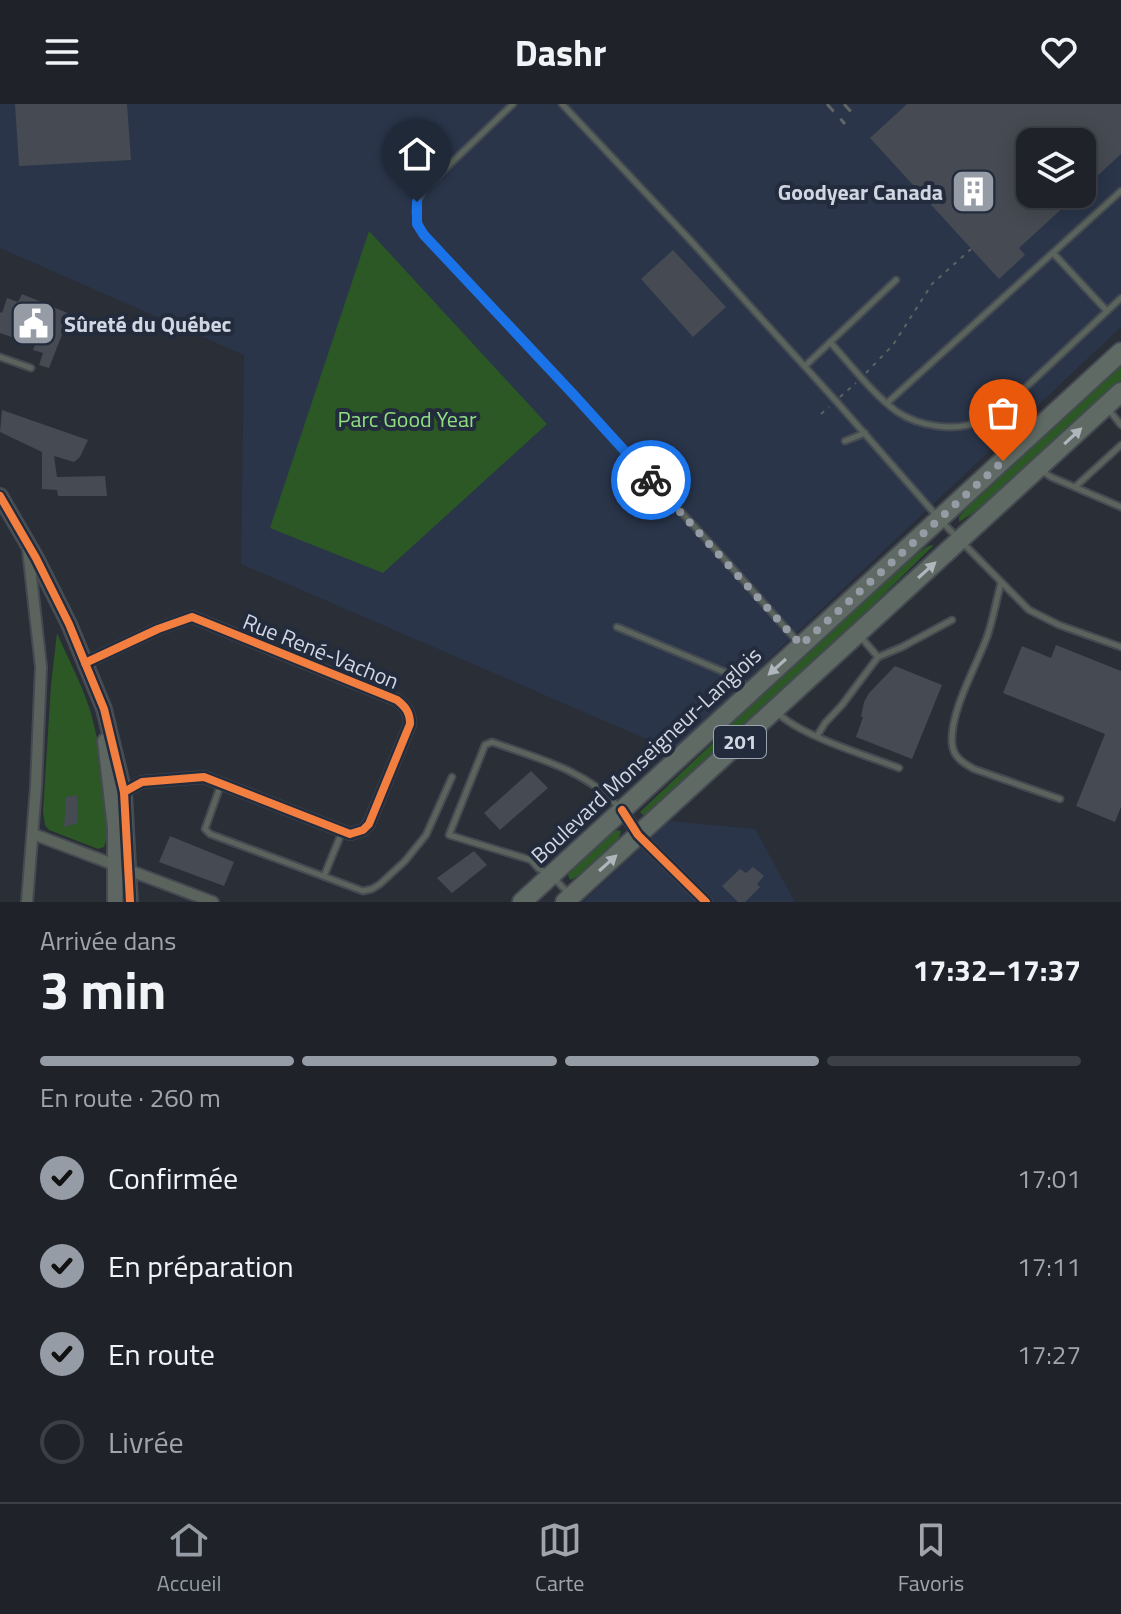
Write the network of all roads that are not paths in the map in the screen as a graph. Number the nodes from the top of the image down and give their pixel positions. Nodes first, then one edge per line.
1 (513, 104) edge
2 (562, 104) edge
3 (1121, 191) edge
4 (1053, 253) junction
5 (896, 280) dead end
6 (1121, 298) edge
7 (1107, 311) junction
8 (830, 342) junction
9 (1121, 352) edge
10 (0, 357) edge
11 (805, 366) junction
12 (31, 368) dead end
13 (1121, 392) edge
14 (887, 403) junction
15 (1106, 406) junction
16 (1121, 425) edge
17 (865, 433) junction
18 (845, 441) dead end
19 (1121, 445) edge
20 (1039, 467) junction
21 (1075, 487) junction
22 (0, 496) edge
23 (1121, 507) edge
24 (939, 519) junction
25 (959, 540) junction
26 (28, 543) junction
27 (1001, 582) junction
28 (952, 620) dead end
29 (617, 627) dead end
30 (858, 633) junction
31 (801, 645) junction
32 (1121, 647) edge
33 (878, 657) junction
34 (85, 663) junction
35 (751, 691) junction
36 (104, 709) junction
37 (774, 710) junction
38 (817, 736) junction
39 (899, 768) dead end
40 (119, 774) junction
41 (452, 777) dead end
42 (142, 782) junction
43 (221, 784) junction
44 (124, 792) junction
45 (1060, 799) dead end
46 (622, 810) junction
47 (342, 832) junction
48 (33, 834) junction
49 (638, 835) junction
50 (122, 867) junction
51 (551, 875) junction
52 (324, 876) junction
53 (568, 899) edge
54 (27, 902) edge
55 (115, 902) edge
56 (130, 902) edge
57 (213, 902) edge
58 (522, 902) edge
59 (706, 902) edge

1 - 31 lane
2 - 11 lane
3 - 4 lane
4 - 7 lane
4 - 14 lane
5 - 8 lane
6 - 7 lane
7 - 14 lane
8 - 11 lane
8 - 14 lane
9 - 24 highway, Boulevard Monseigneur-Langlois / 201
10 - 12 lane
11 - 17 lane
13 - 15 highway, 201
15 - 16 lane
20 -> 15 highway, 201
17 - 18 lane
17 - 24 lane
19 - 21 lane
20 - 21 lane
20 - 25 highway, 201
21 - 23 lane
22 - 26 main road
24 - 25 lane
24 - 31 highway, Boulevard Monseigneur-Langlois / 201
25 - 27 lane
30 -> 25 highway, 201
26 - 34 main road
26 - 48 street
27 - 32 lane
27 - 45 lane
28 - 33 lane
29 - 35 lane
30 - 33 lane
30 - 37 highway, 201
31 -> 35 highway, Boulevard Monseigneur-Langlois / 201
33 - 38 lane
34 - 36 main road
34 - 47 street, Rue René-Vachon
35 - 46 highway, Boulevard Monseigneur-Langlois / 201
36 - 40 main road
36 - 50 main road
37 - 38 lane
37 - 49 highway, 201
38 - 39 lane
40 - 42 street
40 - 44 main road
41 - 52 lane
42 - 43 street
42 - 44 street
43 - 47 street
43 - 52 lane
44 - 50 main road
46 - 49 street
46 - 51 highway, Boulevard Monseigneur-Langlois / 201
46 - 51 lane
47 - 52 lane
48 - 50 street
48 - 54 street
53 -> 49 highway, 201
49 - 59 street
50 - 55 main road
50 - 56 main road
50 - 57 street
51 - 53 lane
51 - 58 highway, Boulevard Monseigneur-Langlois / 201

